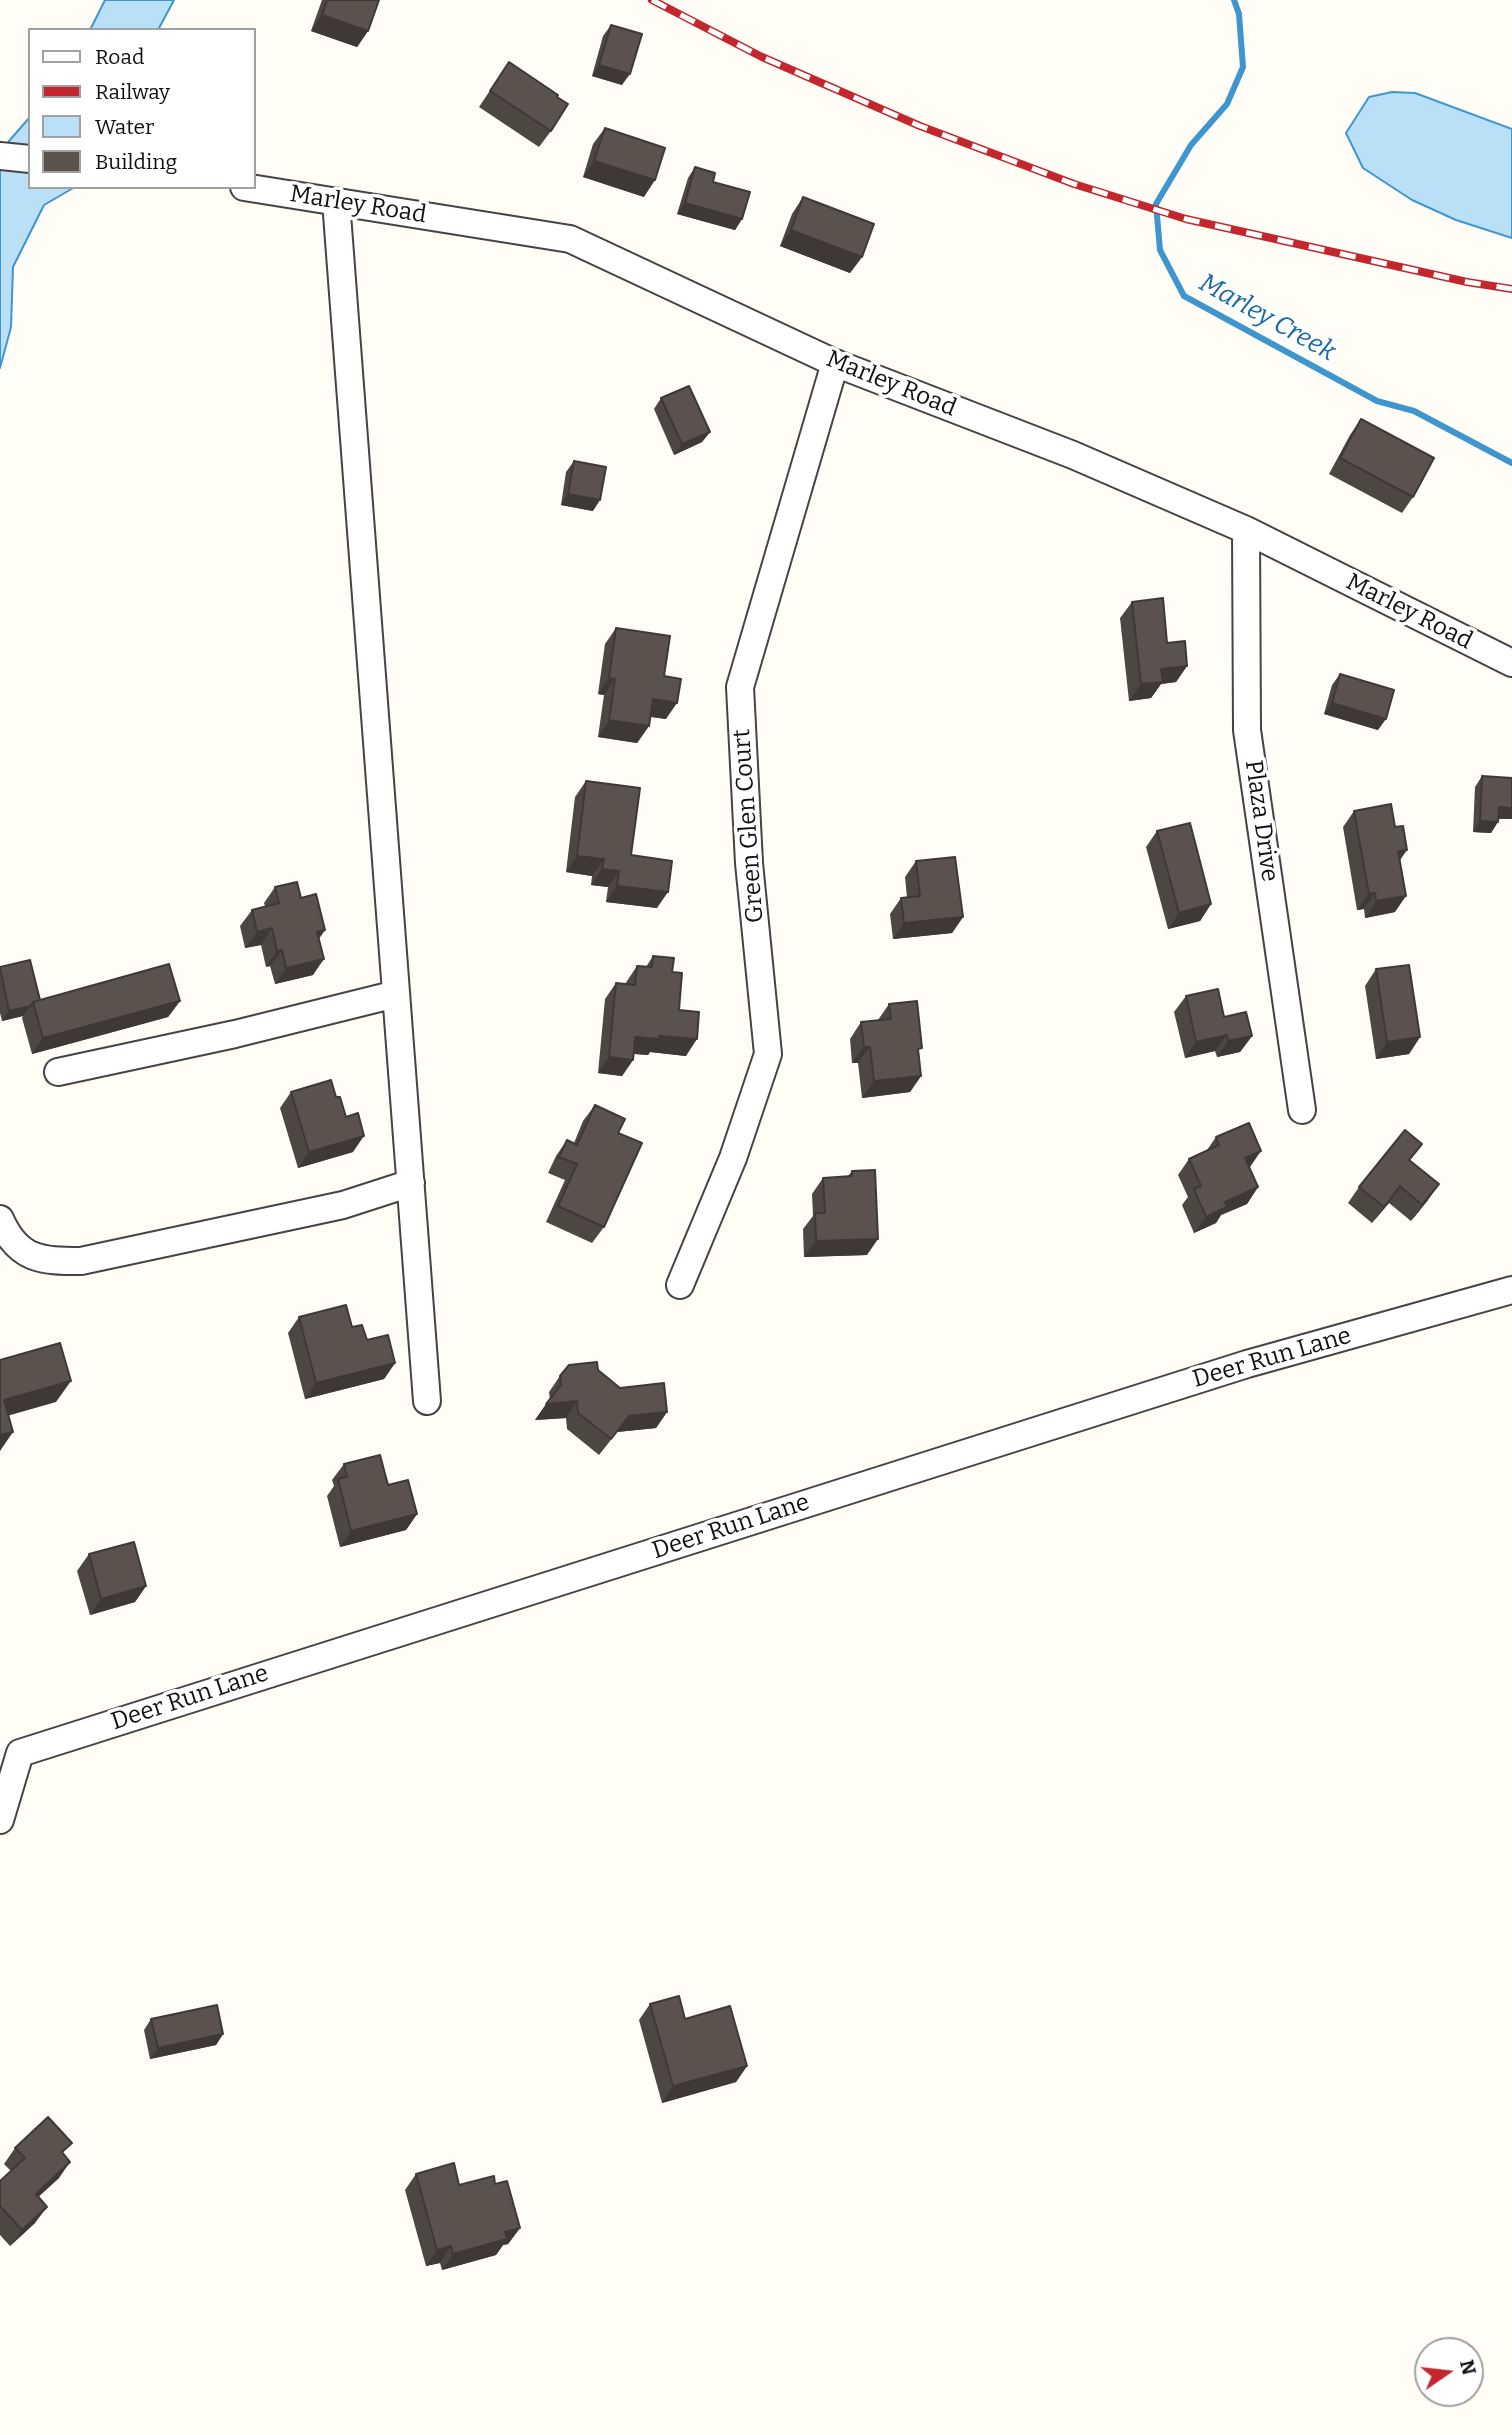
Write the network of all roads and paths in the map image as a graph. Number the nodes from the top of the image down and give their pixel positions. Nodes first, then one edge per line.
1 (0, 156) edge
2 (28, 159) edge
3 (256, 189) edge
4 (336, 201) junction
5 (835, 363) junction
6 (1246, 530) junction
7 (1512, 663) edge
8 (396, 994) junction
9 (58, 1072) dead end
10 (1302, 1110) dead end
11 (411, 1182) junction
12 (0, 1219) edge
13 (680, 1285) dead end
14 (1512, 1290) edge
15 (427, 1401) dead end
16 (0, 1820) edge

1 - 2 street
3 - 4 street, Marley Road
4 - 5 street, Marley Road
4 - 8 street
5 - 6 street, Marley Road
5 - 13 street, Green Glen Court
6 - 7 street, Marley Road
6 - 10 street, Plaza Drive
8 - 9 street
8 - 11 street
11 - 12 street
11 - 15 street
14 - 16 street, Deer Run Lane

